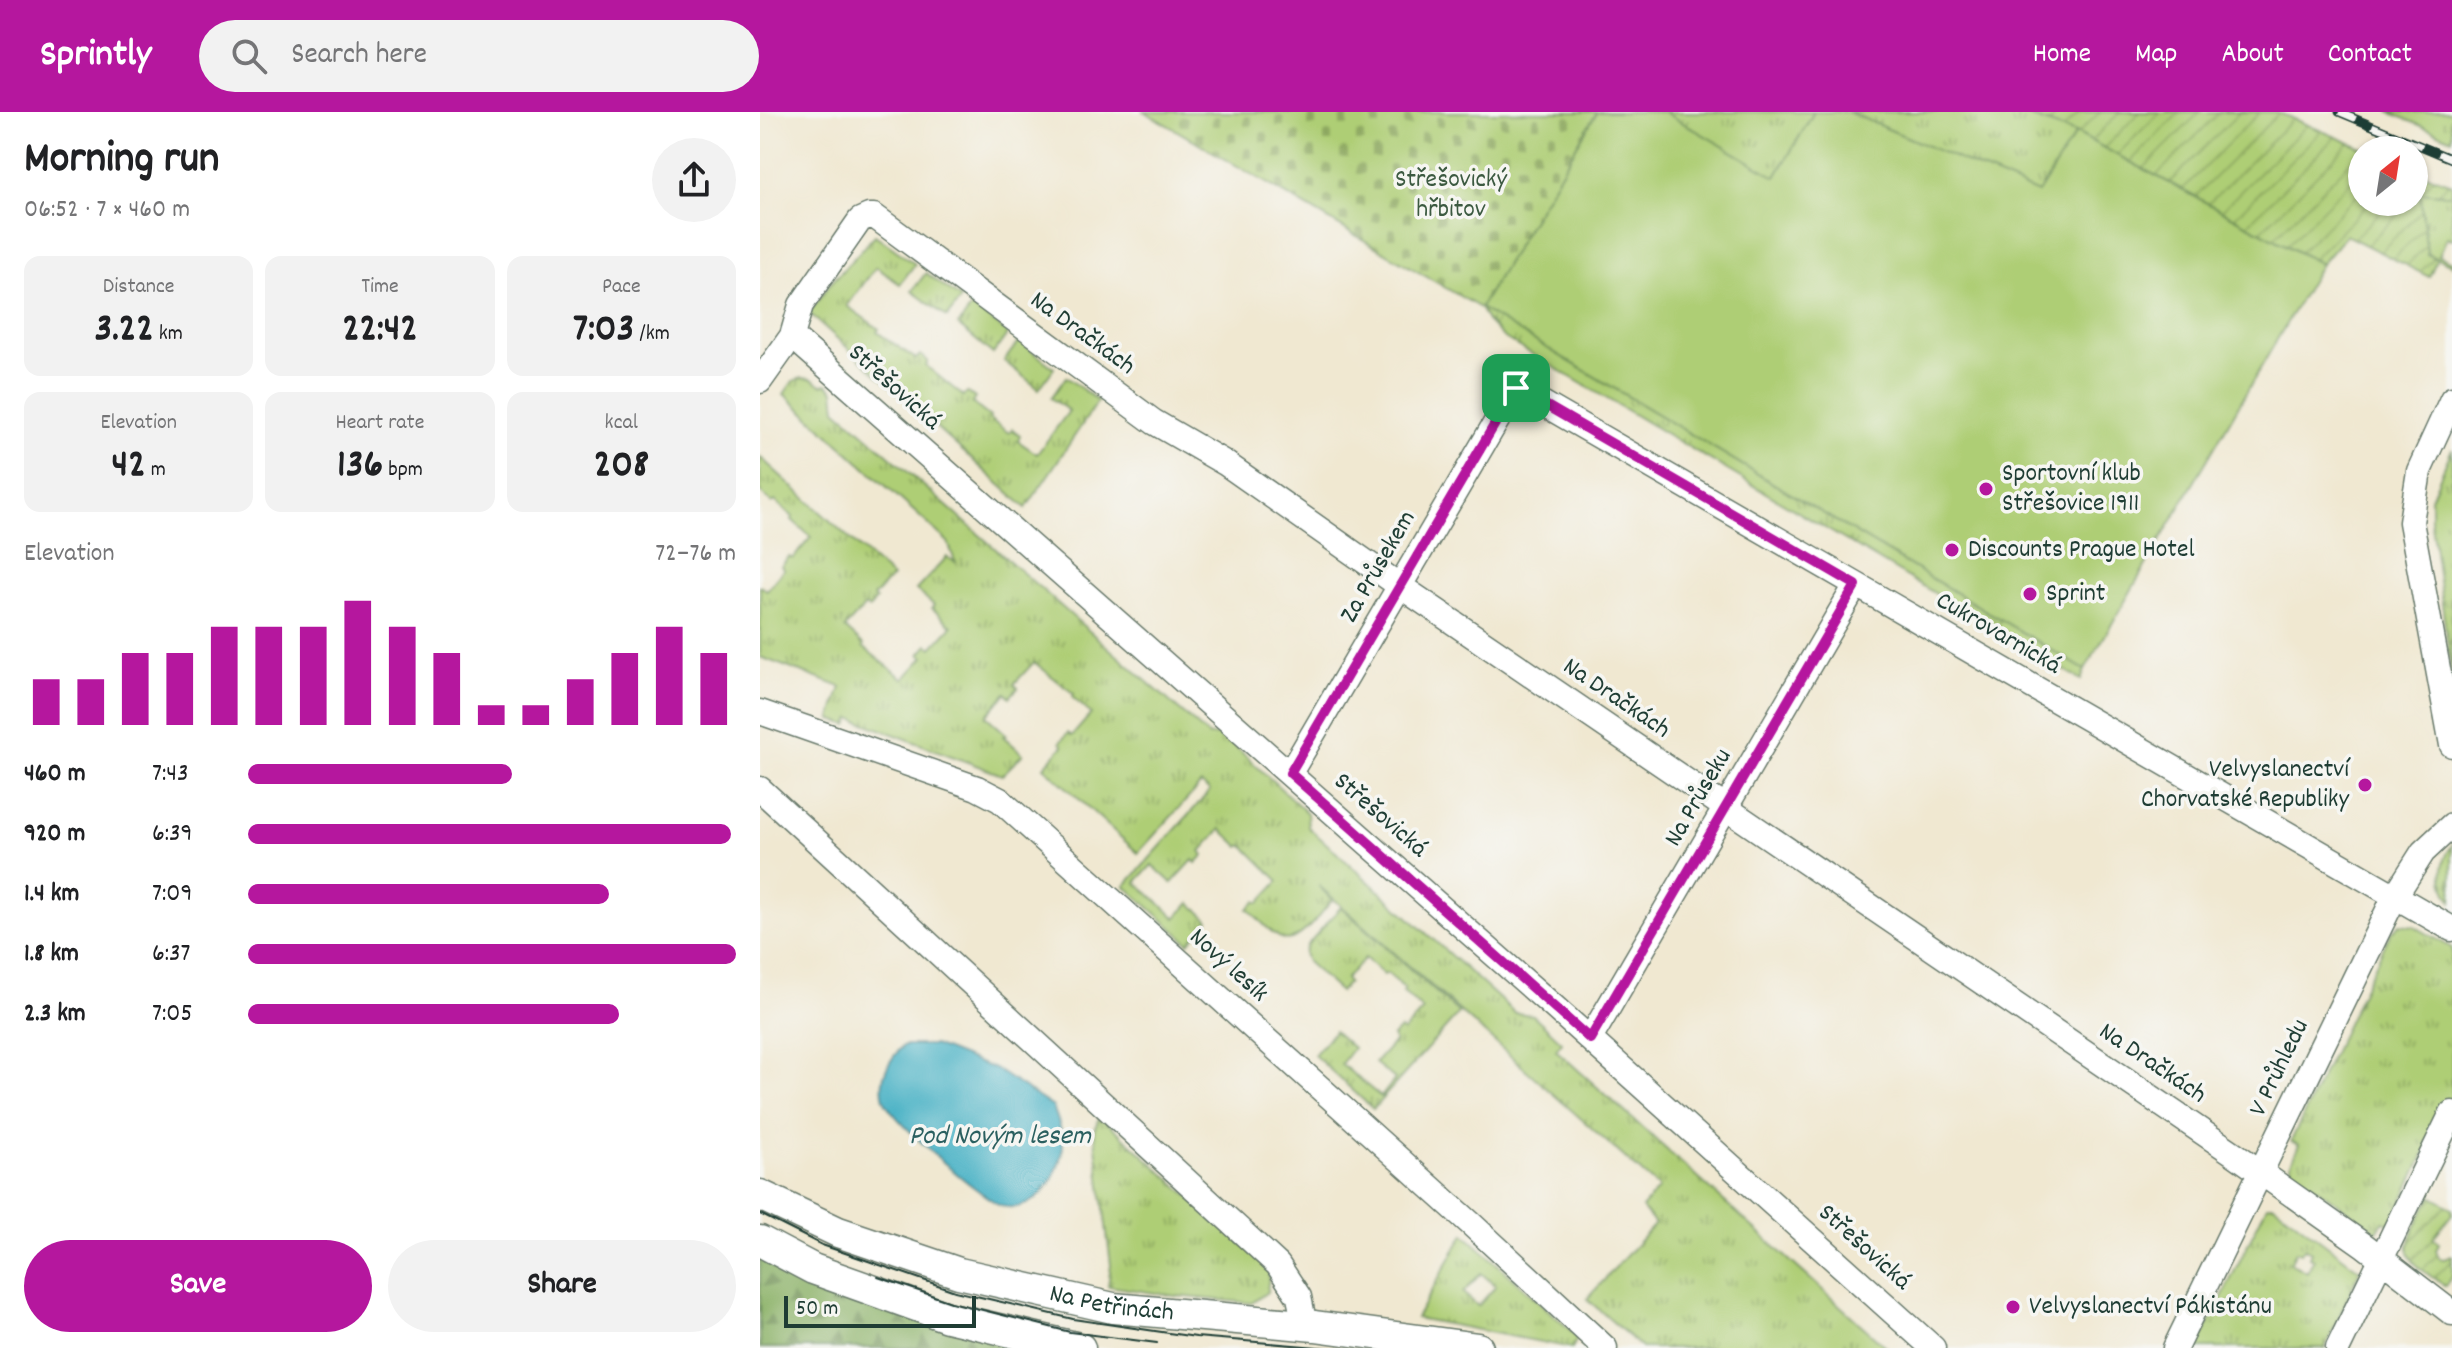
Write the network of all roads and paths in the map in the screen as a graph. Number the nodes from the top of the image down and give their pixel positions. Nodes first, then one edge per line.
1 (792, 336) junction
2 (760, 381) edge
3 (1516, 388) joint
4 (2452, 399) edge
5 (1856, 585) junction
6 (1400, 586) junction
7 (760, 712) edge
8 (2452, 745) edge
9 (1290, 773) junction
10 (760, 789) edge
11 (1726, 807) junction
12 (2452, 825) edge
13 (2395, 896) junction
14 (2452, 929) edge
15 (1590, 1039) junction
16 (2452, 1113) edge
17 (2260, 1173) junction
18 (760, 1195) edge
19 (760, 1241) edge
20 (2381, 1258) junction
21 (2452, 1313) edge
22 (1305, 1326) junction
23 (1080, 1348) edge
24 (1478, 1348) edge
25 (1605, 1348) edge
26 (1933, 1348) edge
27 (2175, 1348) edge
28 (2338, 1348) edge

1 - 2 street
1 - 6 street, Na Dračkách
1 - 9 street, Střešovická
3 - 5 street, Cukrovarnická
3 - 6 street, Za Průsekem
4 - 8 street
5 - 11 street, Na Průseku
5 - 13 street, Cukrovarnická
6 - 9 street, Za Průsekem
6 - 11 street, Na Dračkách
7 - 25 street, Nový lesík
9 - 15 street, Střešovická
10 - 22 street
11 - 15 street, Na Průseku
11 - 17 street, Na Dračkách
12 - 13 street, V Průhledu
13 - 14 street, Cukrovarnická
13 - 17 street, V Průhledu
15 - 26 street, Střešovická
16 - 20 street
17 - 20 street, Na Dračkách
17 - 27 street, V Průhledu
18 - 22 street, Na Petřinách
19 - 23 street, Na Petřinách
20 - 21 street, Na Dračkách
20 - 28 street
22 - 24 street, Na Petřinách

